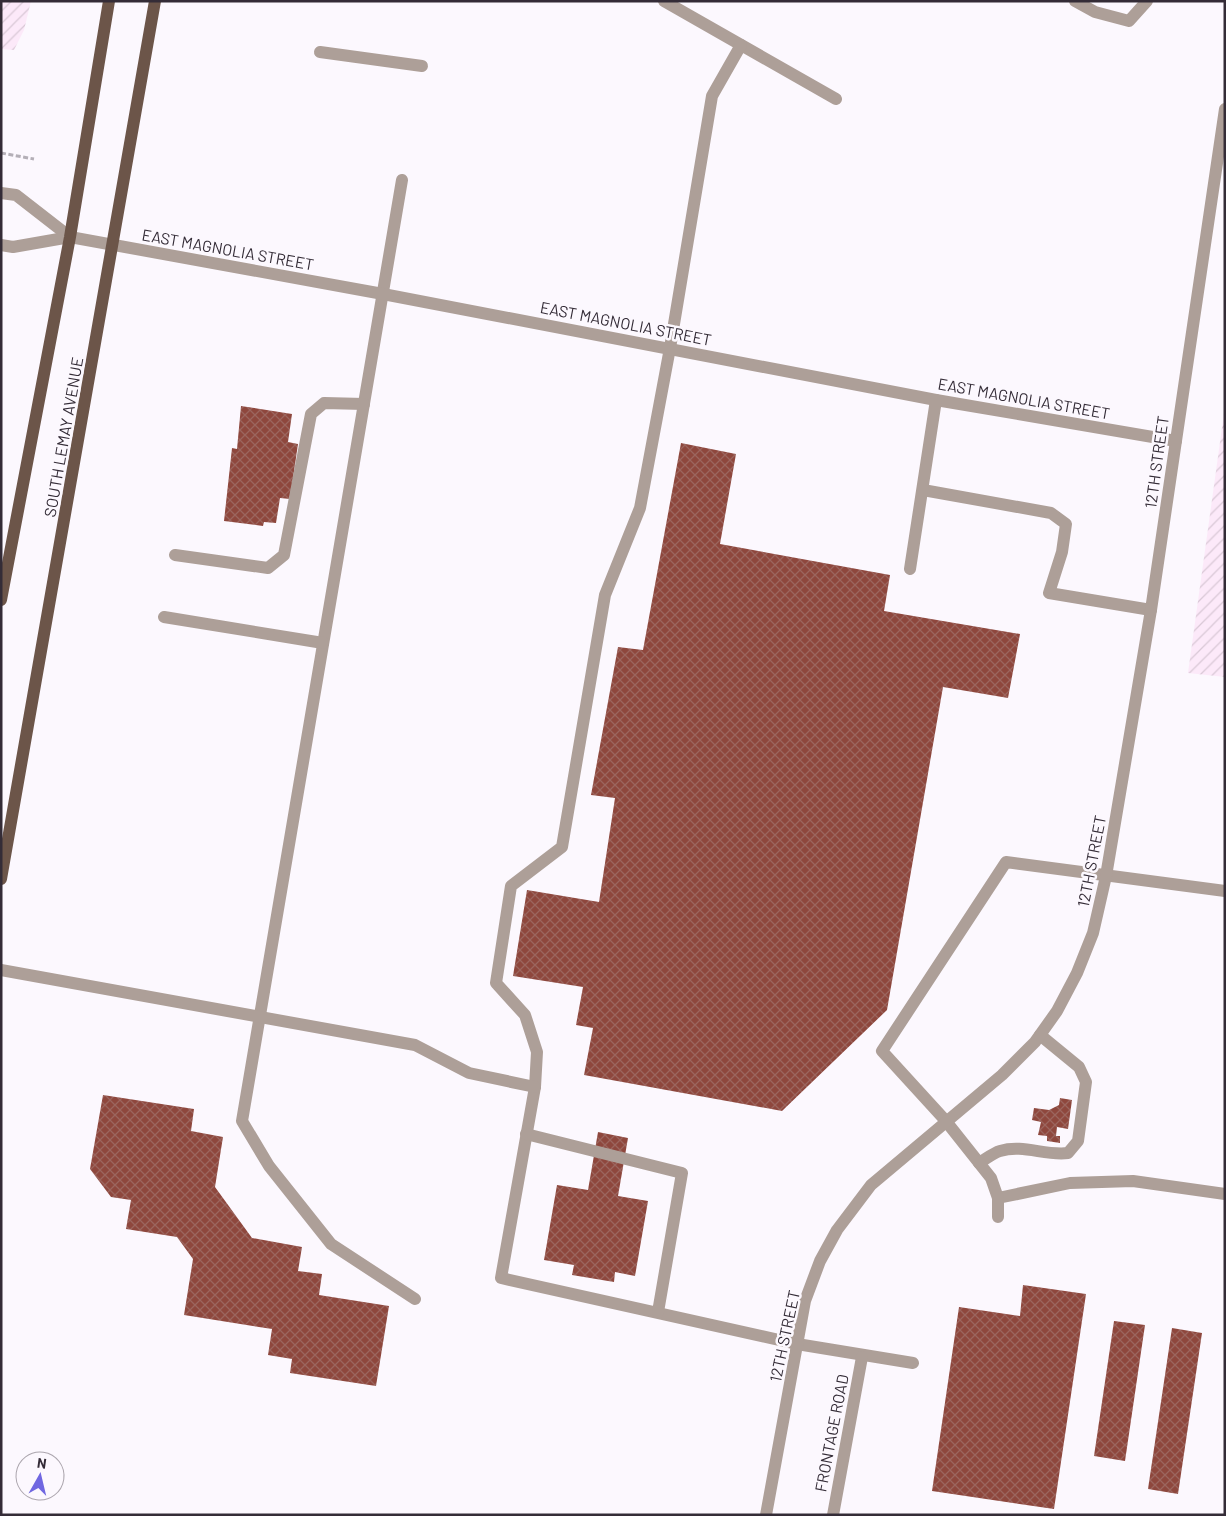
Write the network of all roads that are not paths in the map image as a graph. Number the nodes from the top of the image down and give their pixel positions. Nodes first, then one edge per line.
1 (109, 1) edge
2 (155, 1) edge
3 (664, 1) edge
4 (1074, 1) edge
5 (1147, 1) edge
6 (741, 45) junction
7 (320, 52) dead end
8 (422, 66) dead end
9 (836, 99) dead end
10 (1225, 110) edge
11 (402, 180) dead end
12 (1, 192) edge
13 (70, 237) junction
14 (1, 245) edge
15 (114, 245) junction
16 (383, 294) junction
17 (670, 348) junction
18 (936, 400) junction
19 (364, 404) junction
20 (1176, 441) junction
21 (923, 490) junction
22 (175, 555) dead end
23 (910, 569) dead end
24 (1, 600) edge
25 (1151, 610) junction
26 (164, 617) dead end
27 (324, 643) junction
28 (1106, 876) junction
29 (1, 879) edge
30 (1225, 891) edge
31 (1, 970) edge
32 (260, 1017) junction
33 (1040, 1034) junction
34 (535, 1087) junction
35 (945, 1120) junction
36 (526, 1134) junction
37 (979, 1163) junction
38 (1225, 1194) edge
39 (998, 1198) junction
40 (998, 1217) dead end
41 (415, 1299) dead end
42 (658, 1312) junction
43 (797, 1344) junction
44 (862, 1356) junction
45 (913, 1363) dead end
46 (766, 1515) edge
47 (833, 1515) edge

1 - 13 main road, SOUTH LEMAY AVENUE
2 - 15 main road, SOUTH LEMAY AVENUE
3 - 6 street
4 - 5 street
6 - 9 street
6 - 17 street
7 - 8 street
10 - 20 street, 12TH STREET
11 - 16 street
12 - 13 street
13 - 14 street
13 - 15 street, EAST MAGNOLIA STREET
13 - 24 main road, SOUTH LEMAY AVENUE
15 - 16 street, EAST MAGNOLIA STREET
15 - 29 main road, SOUTH LEMAY AVENUE
16 - 17 street, EAST MAGNOLIA STREET
16 - 19 street
17 - 18 street, EAST MAGNOLIA STREET
17 - 34 street
18 - 20 street, EAST MAGNOLIA STREET
18 - 21 street
19 - 22 street
19 - 27 street
20 - 25 street, 12TH STREET
21 - 23 street
21 - 25 street
25 - 28 street, 12TH STREET
26 - 27 street
27 - 32 street
28 - 30 street
28 - 33 street, 12TH STREET
28 - 35 street
31 - 32 street
32 - 34 street
32 - 41 street
33 - 35 street, 12TH STREET
33 - 37 street
34 - 36 street
35 - 37 street
35 - 43 street, 12TH STREET
36 - 42 street
36 - 42 street
37 - 39 street
38 - 39 street
39 - 40 street
42 - 43 street
43 - 44 street
43 - 46 street, 12TH STREET
44 - 45 street
44 - 47 street, FRONTAGE ROAD

